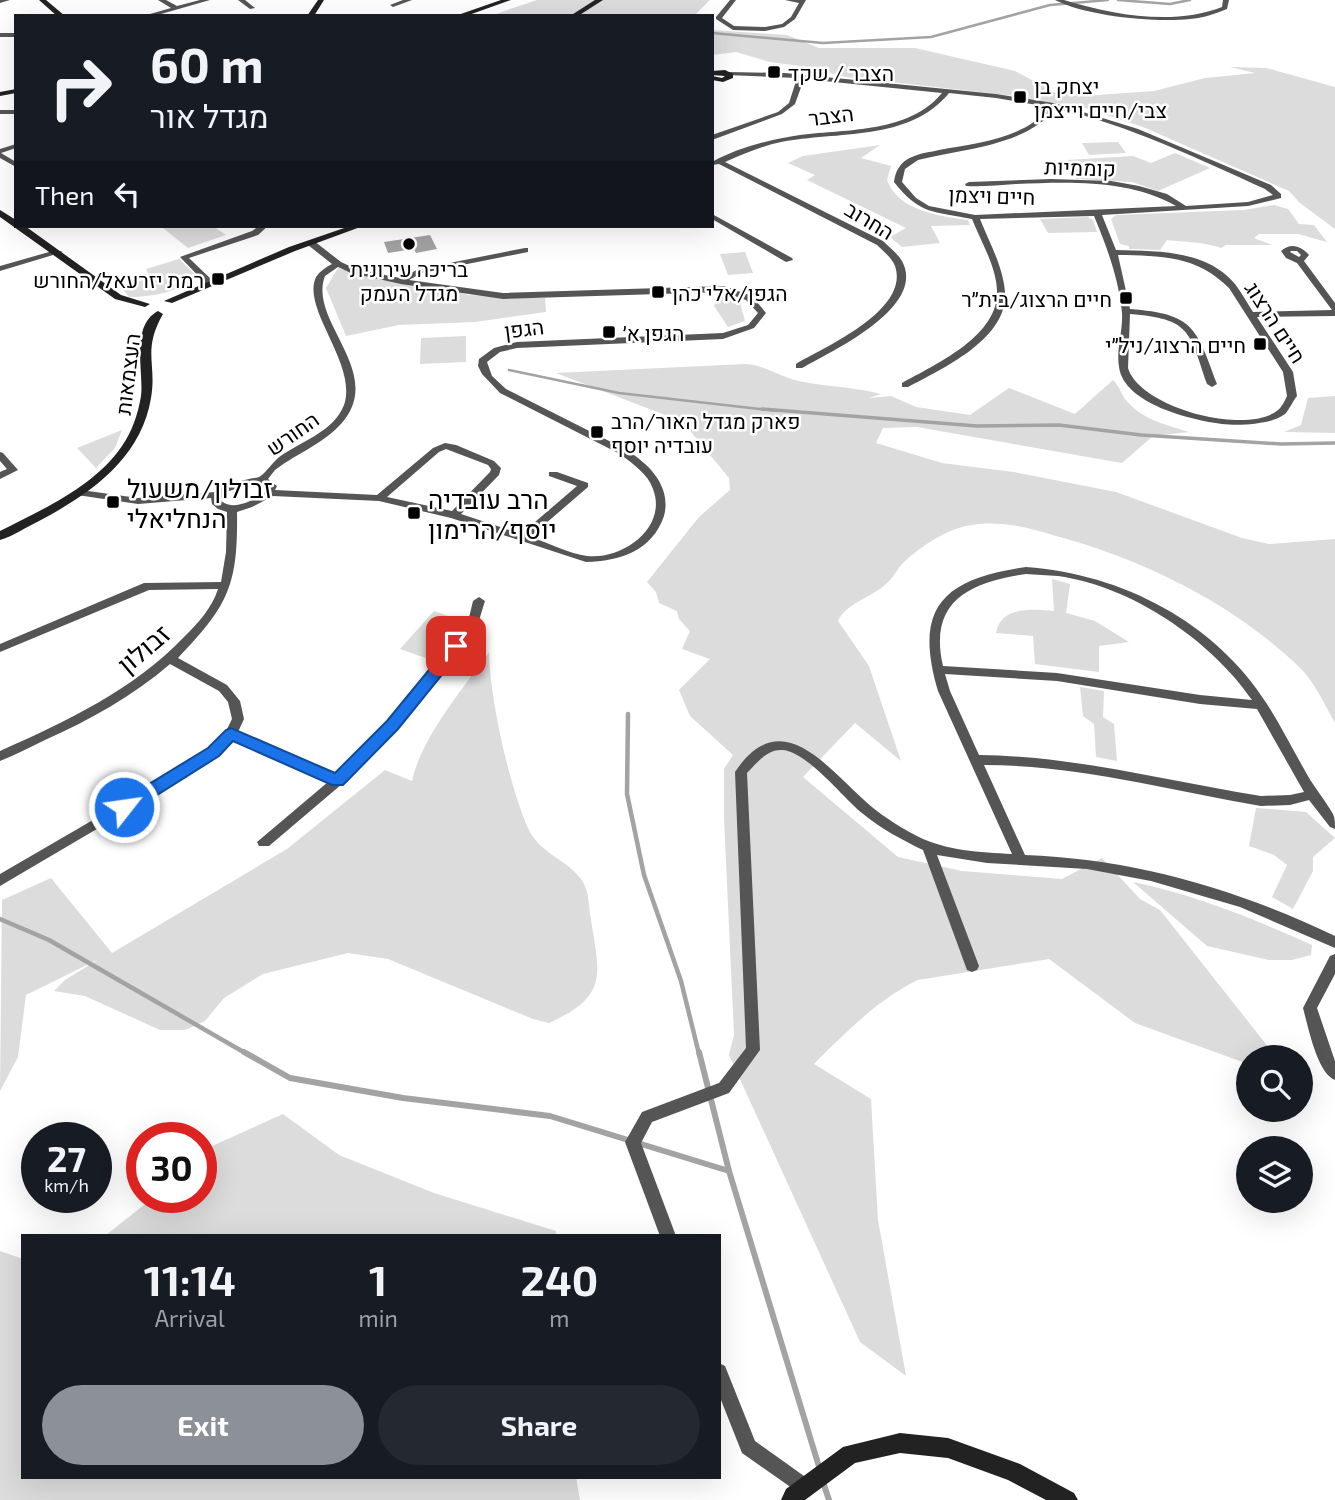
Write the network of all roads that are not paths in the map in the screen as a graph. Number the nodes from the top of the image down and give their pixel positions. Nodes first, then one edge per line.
1 (7, 0) edge
2 (42, 0) edge
3 (161, 0) edge
4 (206, 0) edge
5 (241, 0) edge
6 (409, 0) edge
7 (508, 0) edge
8 (519, 0) edge
9 (600, 0) edge
10 (733, 0) edge
11 (788, 0) edge
12 (1058, 0) edge
13 (1226, 0) edge
14 (0, 1) edge
15 (802, 1) edge
16 (393, 5) dead end
17 (177, 8) junction
18 (252, 8) dead end
19 (60, 14) edge
20 (154, 14) edge
21 (464, 14) edge
22 (480, 14) edge
23 (576, 14) edge
24 (729, 74) joint
25 (714, 75) edge
26 (801, 77) junction
27 (947, 91) junction
28 (1054, 105) junction
29 (714, 137) edge
30 (715, 163) edge
31 (968, 184) dead end
32 (1185, 208) junction
33 (1097, 214) junction
34 (975, 216) junction
35 (714, 217) edge
36 (22, 228) edge
37 (261, 228) edge
38 (352, 228) edge
39 (311, 243) junction
40 (525, 250) dead end
41 (59, 252) junction
42 (1113, 252) junction
43 (789, 260) dead end
44 (1300, 261) dead end
45 (338, 264) junction
46 (0, 269) edge
47 (401, 281) junction
48 (210, 283) junction
49 (152, 301) junction
50 (169, 302) junction
51 (1335, 311) edge
52 (1125, 312) junction
53 (158, 314) junction
54 (1251, 315) junction
55 (799, 366) dead end
56 (1212, 384) dead end
57 (905, 385) dead end
58 (0, 455) edge
59 (553, 474) dead end
60 (0, 476) edge
61 (262, 480) junction
62 (81, 493) junction
63 (271, 493) junction
64 (217, 495) junction
65 (379, 499) junction
66 (232, 509) junction
67 (454, 515) junction
68 (0, 536) edge
69 (522, 538) junction
70 (225, 585) junction
71 (479, 601) dead end
72 (0, 648) edge
73 (172, 660) junction
74 (937, 670) junction
75 (1262, 705) junction
76 (231, 734) junction
77 (0, 756) edge
78 (975, 760) junction
79 (338, 781) junction
80 (1310, 795) junction
81 (1335, 824) edge
82 (264, 842) dead end
83 (928, 846) junction
84 (1020, 858) junction
85 (0, 881) edge
86 (1335, 942) edge
87 (1335, 960) edge
88 (972, 966) dead end
89 (1335, 1073) edge
90 (667, 1234) edge
91 (721, 1377) edge
92 (798, 1494) edge
93 (1067, 1500) edge

1 - 14 street
2 - 19 street
3 - 17 street
4 - 17 street
5 - 18 street
6 - 16 street
7 - 21 street
8 - 22 street
9 - 23 street
10 - 15 street
11 - 15 street
12 - 13 street
17 - 20 street
24 - 25 street
24 - 26 street
26 - 27 street
26 - 29 street
27 - 28 street
27 - 30 street, הצבר
28 - 32 street, חיים ויצמן
28 - 34 street, חיים ויצמן
30 - 55 street, החרוב
31 - 32 street, קוממיות
32 - 33 street, חיים ויצמן
33 - 34 street, חיים ויצמן
33 - 42 street, חיים הרצוג
34 - 57 street
35 - 43 street
36 - 41 street, העצמאות
37 - 48 street
38 - 39 street
39 - 45 street, הגפן
39 - 48 street
40 - 47 street
41 - 46 street
41 - 49 street, העצמאות
42 - 52 street, חיים הרצוג
42 - 54 street, חיים הרצוג
44 - 51 street
45 - 47 street, הגפן
45 - 61 street, החורש
47 - 69 street, הגפן
48 - 50 street
49 - 50 street
49 - 53 street
50 - 53 street
51 - 54 street
52 - 54 street, חיים הרצוג
52 - 56 street
53 - 62 street, העצמאות
58 - 60 street
59 - 69 street
61 - 63 street
61 - 64 street
62 - 64 street
62 - 68 street, העצמאות
63 - 65 street, הגפן
63 - 66 street
64 - 66 street
65 - 67 street, הגפן
65 - 67 street
66 - 70 street, זבולון
67 - 69 street, הגפן
70 - 72 street
70 - 73 street, זבולון
71 - 79 street
73 - 76 street
73 - 77 street, זבולון
74 - 75 street
74 - 75 street
74 - 78 street
75 - 80 street
76 - 79 street
76 - 85 street
78 - 80 street
78 - 84 street
79 - 82 street
80 - 81 street
83 - 84 street
83 - 88 street
83 - 90 street
84 - 86 street
87 - 89 street
91 - 92 street
92 - 93 street

